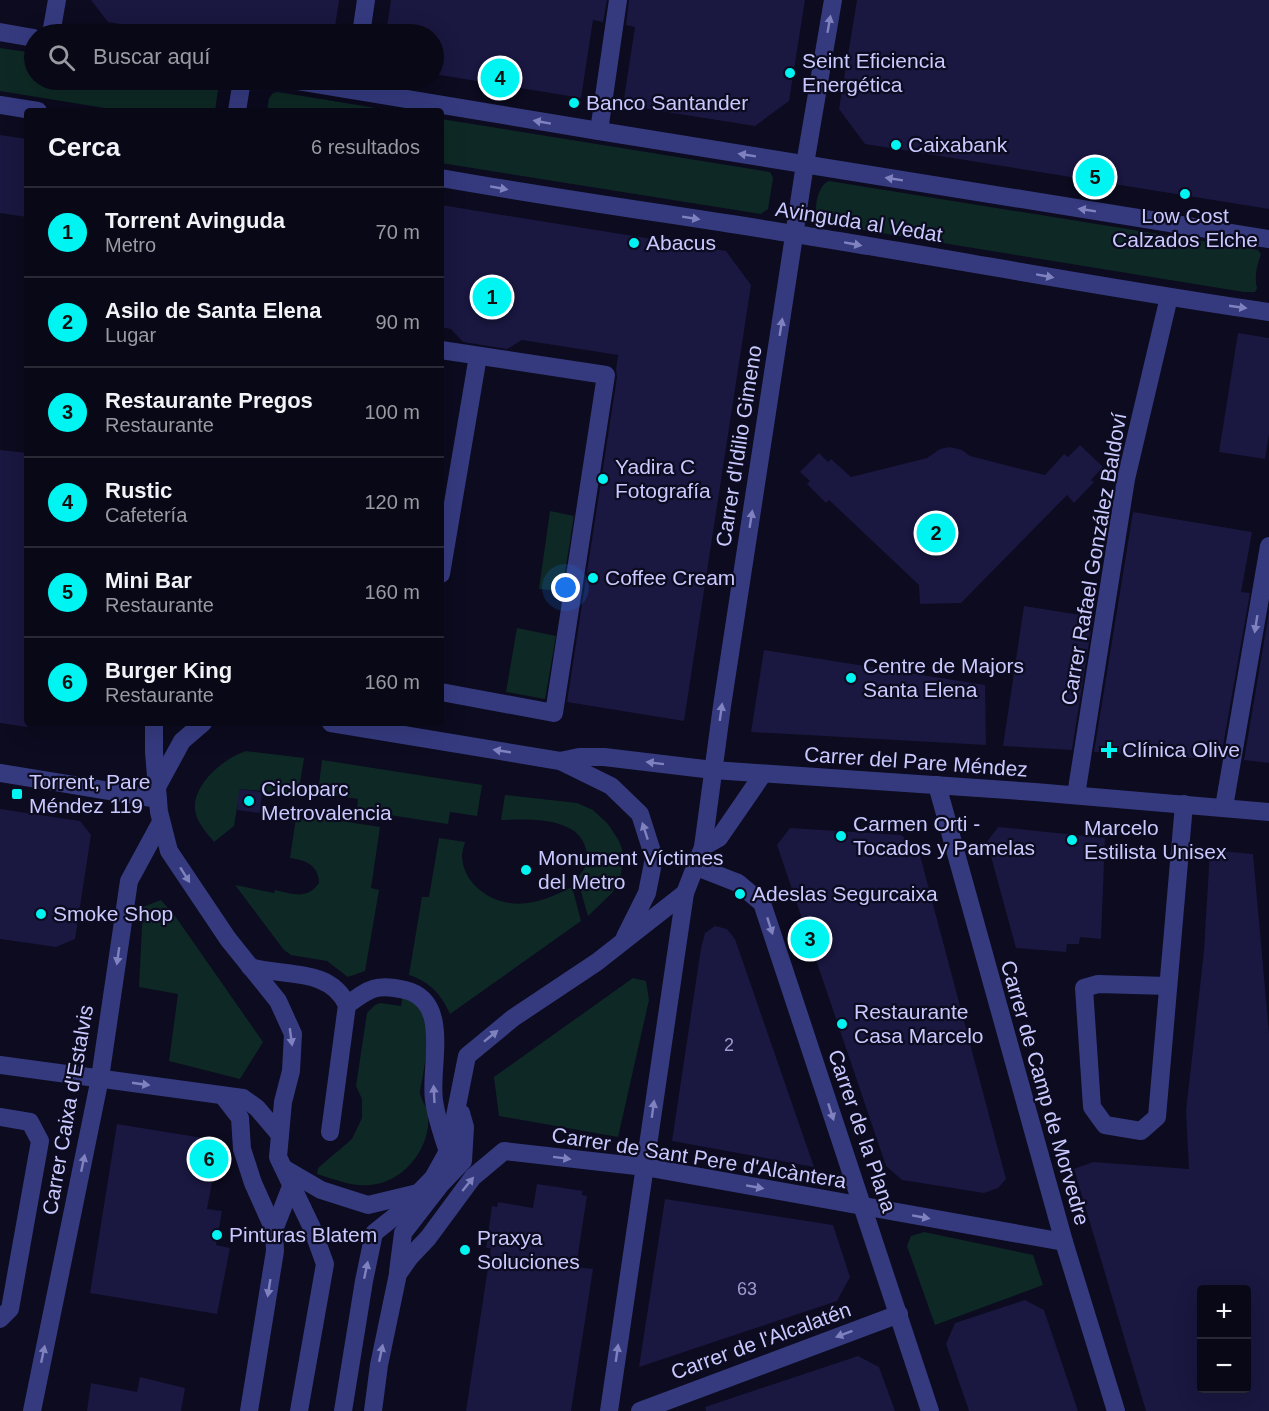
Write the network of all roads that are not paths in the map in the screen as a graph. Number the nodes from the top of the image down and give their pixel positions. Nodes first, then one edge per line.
1 (57, 0) edge
2 (366, 0) edge
3 (618, 0) edge
4 (834, 0) edge
5 (53, 24) edge
6 (362, 24) edge
7 (0, 32) edge
8 (24, 36) edge
9 (240, 90) edge
10 (385, 90) edge
11 (0, 105) edge
12 (237, 108) edge
13 (24, 109) edge
14 (599, 131) junction
15 (805, 164) junction
16 (444, 178) edge
17 (795, 234) junction
18 (1269, 239) edge
19 (1169, 297) junction
20 (1269, 312) edge
21 (444, 350) edge
22 (478, 356) junction
23 (1269, 546) edge
24 (444, 556) edge
25 (444, 693) edge
26 (154, 726) edge
27 (200, 726) edge
28 (350, 726) edge
29 (560, 760) junction
30 (713, 770) junction
31 (0, 773) edge
32 (763, 774) junction
33 (937, 786) junction
34 (157, 793) junction
35 (1076, 795) junction
36 (1184, 804) junction
37 (1224, 807) junction
38 (1269, 812) edge
39 (162, 822) junction
40 (703, 847) junction
41 (697, 867) junction
42 (685, 893) junction
43 (621, 944) junction
44 (250, 967) junction
45 (1168, 986) junction
46 (346, 1005) junction
47 (0, 1065) edge
48 (100, 1078) junction
49 (223, 1096) junction
50 (458, 1103) junction
51 (0, 1117) edge
52 (330, 1132) dead end
53 (280, 1135) junction
54 (448, 1151) junction
55 (645, 1167) junction
56 (288, 1176) junction
57 (420, 1192) junction
58 (863, 1206) junction
59 (274, 1230) junction
60 (1064, 1242) junction
61 (398, 1274) junction
62 (899, 1314) junction
63 (0, 1319) edge
64 (32, 1411) edge
65 (249, 1411) edge
66 (299, 1411) edge
67 (343, 1411) edge
68 (373, 1411) edge
69 (609, 1411) edge
70 (639, 1411) edge
71 (930, 1411) edge
72 (1116, 1411) edge

1 - 5 street
2 - 6 street
3 - 14 street
15 -> 4 street, Carrer d'Idilio Gimeno
7 - 8 street
9 - 12 street
14 -> 10 street
11 - 13 street
15 -> 14 street
15 - 17 street, Carrer d'Idilio Gimeno
18 -> 15 street
16 -> 17 street, Avinguda al Vedat
17 -> 19 street, Avinguda al Vedat
30 -> 17 street, Carrer d'Idilio Gimeno
19 -> 20 street, Avinguda al Vedat
19 - 35 street, Carrer Rafael González Baldoví
21 - 22 street
22 - 24 street
22 - 25 street
23 -> 37 street
26 - 34 street
27 - 34 street
29 -> 28 street, Carrer del Pare Méndez
30 -> 29 street, Carrer del Pare Méndez
43 -> 29 street, Carrer del Pare Méndez
30 - 32 street, Carrer del Pare Méndez
30 - 40 street, Carrer d'Idilio Gimeno
31 - 34 street
32 - 33 street, Carrer del Pare Méndez
32 - 40 street
33 - 35 street, Carrer del Pare Méndez
33 - 60 street, Carrer de Camp de Morvedre
34 - 39 street
35 - 36 street, Carrer del Pare Méndez
36 - 37 street, Carrer del Pare Méndez
36 - 45 street
37 - 38 street, Carrer del Pare Méndez
39 -> 44 street
39 -> 48 street, Carrer Caixa d'Estalvis
40 - 41 street, Carrer d'Idilio Gimeno
41 - 42 street, Carrer d'Idilio Gimeno
41 -> 58 street, Carrer de la Plana
42 - 43 street
55 -> 42 street
50 -> 43 street
44 - 46 street
44 -> 53 street
45 - 45 street
46 - 52 street
54 -> 46 street
47 - 48 street
48 -> 49 street
64 -> 48 street, Carrer Caixa d'Estalvis
49 - 53 street
49 - 59 street
50 - 54 street
50 - 61 street
51 - 63 street
53 - 56 street
54 - 57 street
55 -> 58 street, Carrer de Sant Pere d'Alcàntera
61 -> 55 street, Carrer de Sant Pere d'Alcàntera
69 -> 55 street
56 - 57 street
56 - 59 street
56 - 66 street
67 -> 57 street
58 -> 60 street, Carrer de Sant Pere d'Alcàntera
58 - 62 street, Carrer de la Plana
59 -> 65 street
60 - 72 street, Carrer de Camp de Morvedre
68 -> 61 street
62 -> 70 street, Carrer de l'Alcalatén
62 - 71 street, Carrer de la Plana

